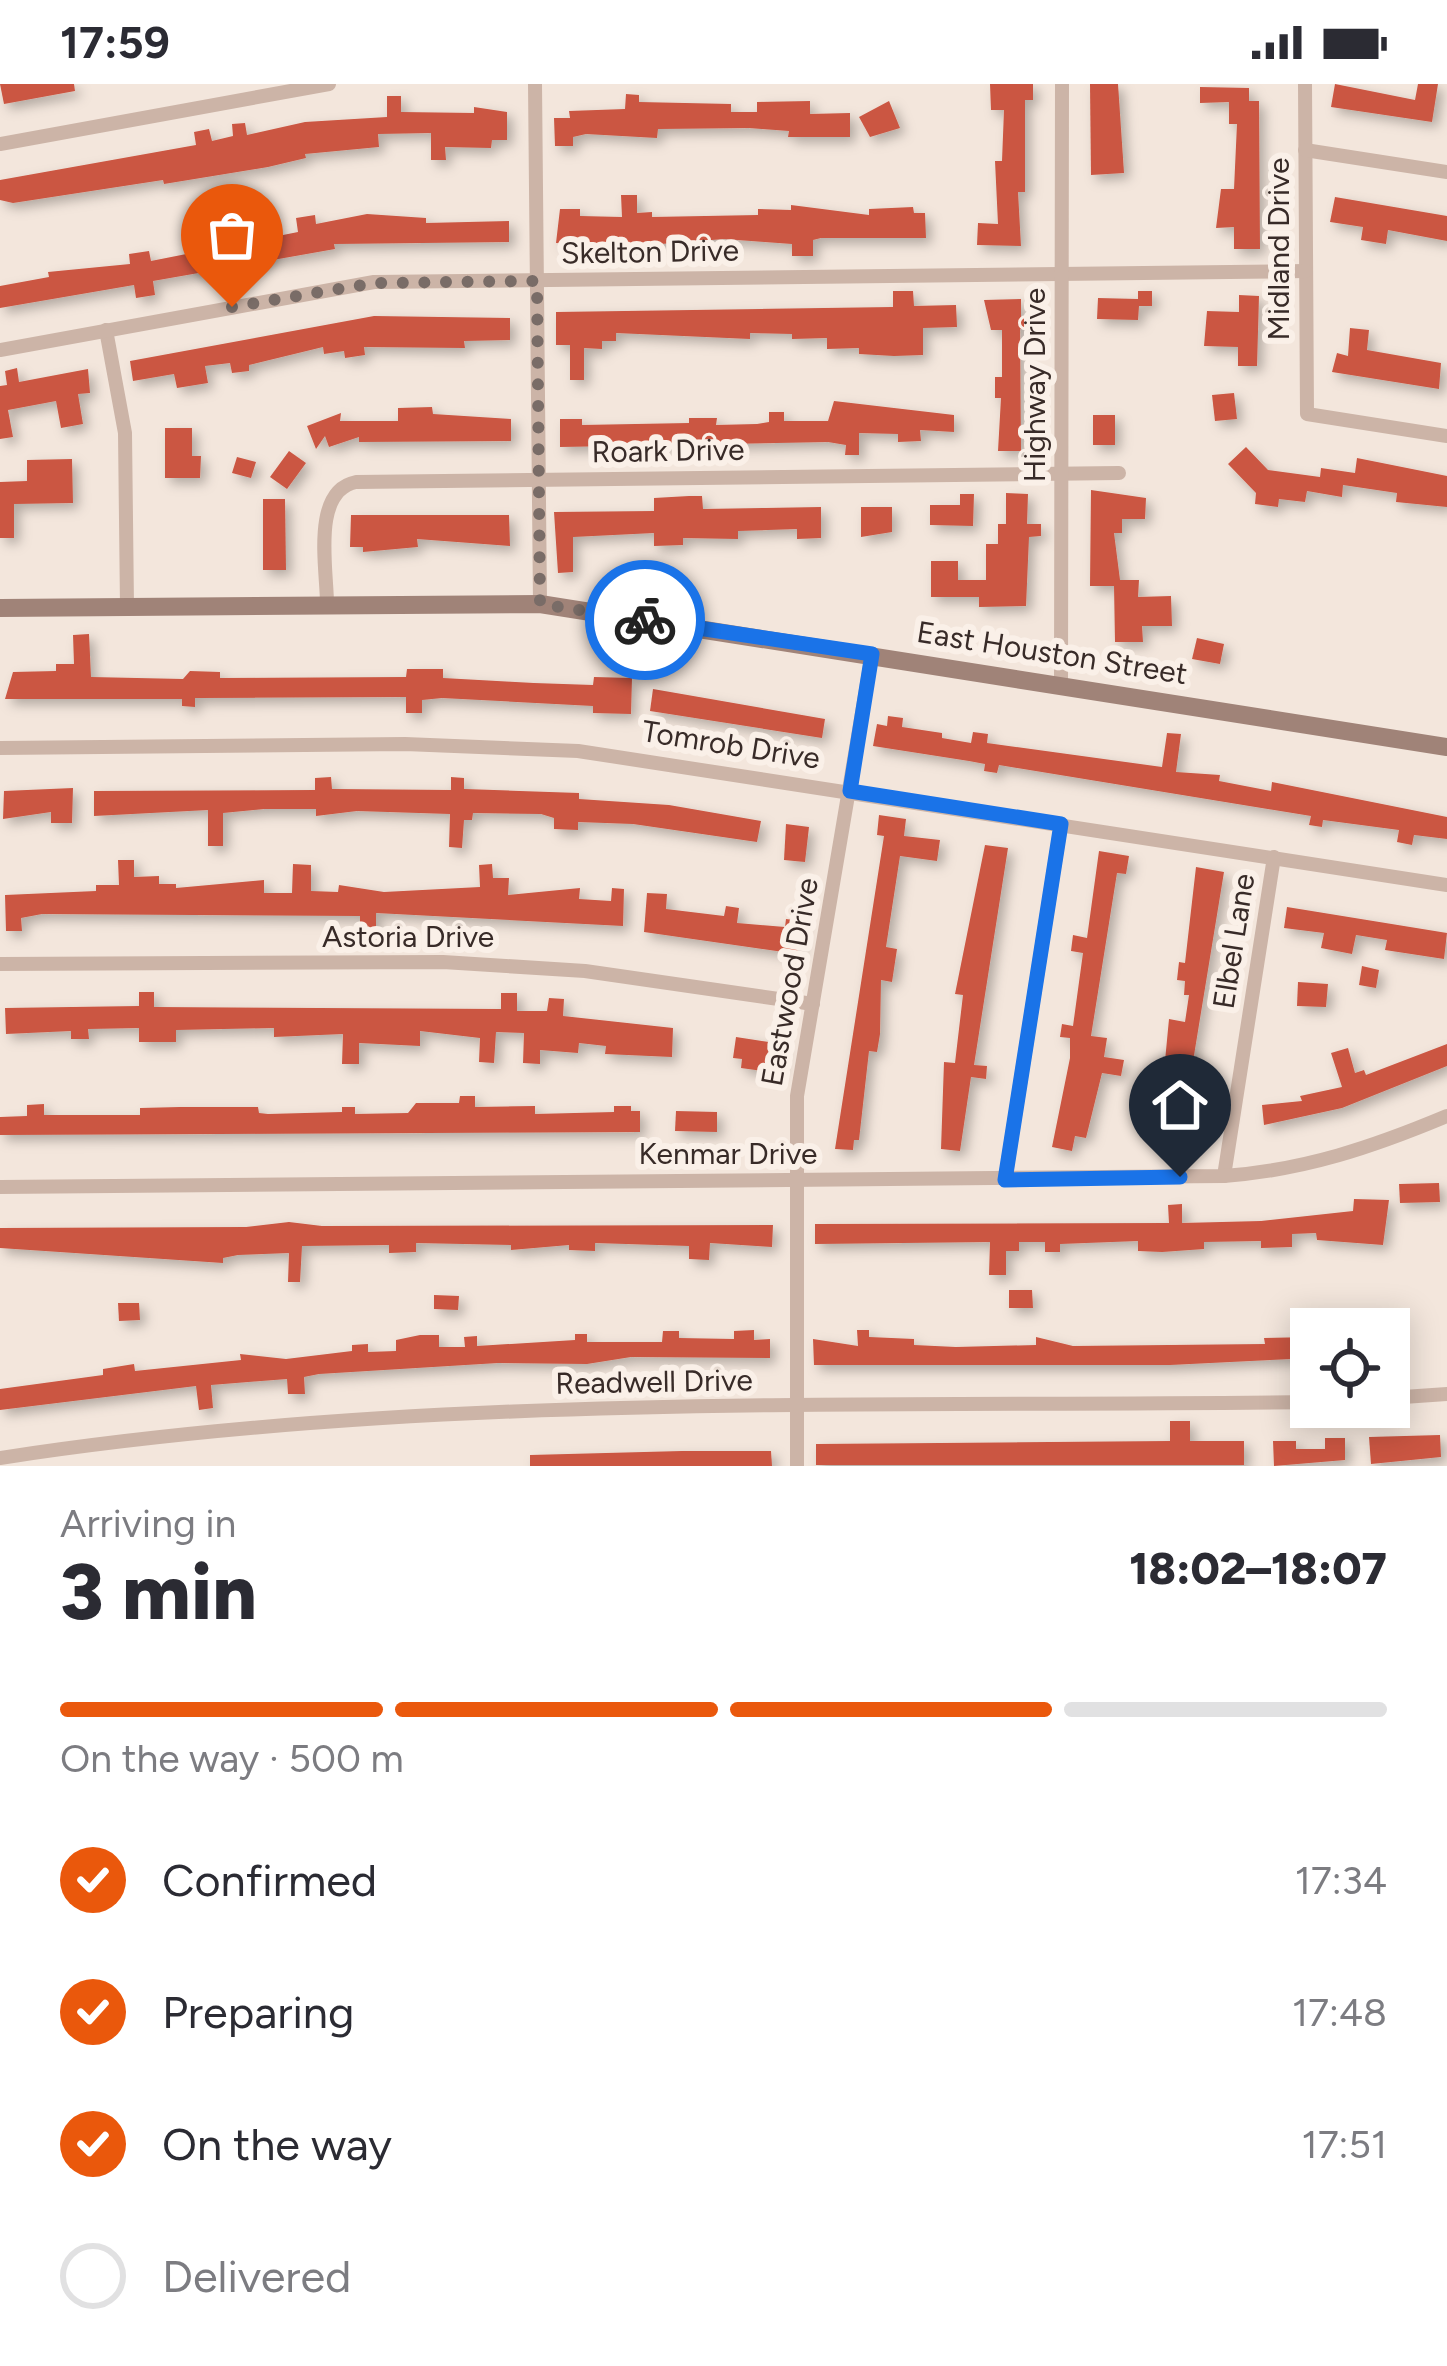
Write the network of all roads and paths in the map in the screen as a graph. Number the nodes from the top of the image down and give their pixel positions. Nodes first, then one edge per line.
1 (329, 84) edge
2 (535, 84) edge
3 (1062, 84) edge
4 (1305, 84) edge
5 (0, 144) edge
6 (1305, 150) junction
7 (1447, 172) edge
8 (1306, 271) junction
9 (1062, 274) junction
10 (537, 281) junction
11 (106, 330) junction
12 (0, 350) edge
13 (1447, 436) edge
14 (1062, 473) junction
15 (1119, 473) dead end
16 (540, 480) junction
17 (327, 604) junction
18 (540, 604) junction
19 (127, 606) junction
20 (0, 608) edge
21 (872, 654) junction
22 (1061, 685) junction
23 (1447, 747) edge
24 (0, 748) edge
25 (850, 791) junction
26 (1061, 824) junction
27 (1274, 857) junction
28 (1447, 885) edge
29 (0, 964) edge
30 (813, 1004) junction
31 (1447, 1116) edge
32 (1224, 1176) junction
33 (796, 1180) junction
34 (1005, 1180) junction
35 (0, 1186) edge
36 (1447, 1394) edge
37 (1410, 1397) edge
38 (1290, 1402) edge
39 (796, 1406) junction
40 (0, 1458) edge
41 (797, 1466) edge

1 - 5 street
2 - 10 street
3 - 9 street, Highway Drive
4 - 6 street, Midland Drive
6 - 7 street
6 - 8 street, Midland Drive
8 - 9 street, Skelton Drive
8 - 13 street, Midland Drive
9 - 10 street, Skelton Drive
9 - 14 street, Highway Drive
10 - 11 street, Skelton Drive
10 - 16 street
11 - 12 street, Skelton Drive
11 - 19 street
14 - 15 street, Roark Drive
14 - 16 street, Roark Drive
14 - 22 street, Highway Drive
16 - 17 street, Roark Drive
16 - 18 street
17 - 18 main road, East Houston Street
17 - 19 main road, East Houston Street
18 - 21 main road, East Houston Street
19 - 20 main road, East Houston Street
21 - 22 main road, East Houston Street
21 - 25 street, Eastwood Drive
22 - 23 main road, East Houston Street
24 - 25 street, Tomrob Drive
25 - 26 street, Tomrob Drive
25 - 30 street, Eastwood Drive
26 - 27 street, Tomrob Drive
26 - 34 street
27 - 28 street, Tomrob Drive
27 - 32 street, Elbel Lane
29 - 30 street, Astoria Drive
30 - 33 street, Eastwood Drive
31 - 32 street, Kenmar Drive
32 - 34 street, Kenmar Drive
33 - 34 street, Kenmar Drive
33 - 35 street, Kenmar Drive
33 - 39 street, Eastwood Drive
36 - 37 street
38 - 39 street, Readwell Drive
39 - 40 street, Readwell Drive
39 - 41 street, Eastwood Drive

